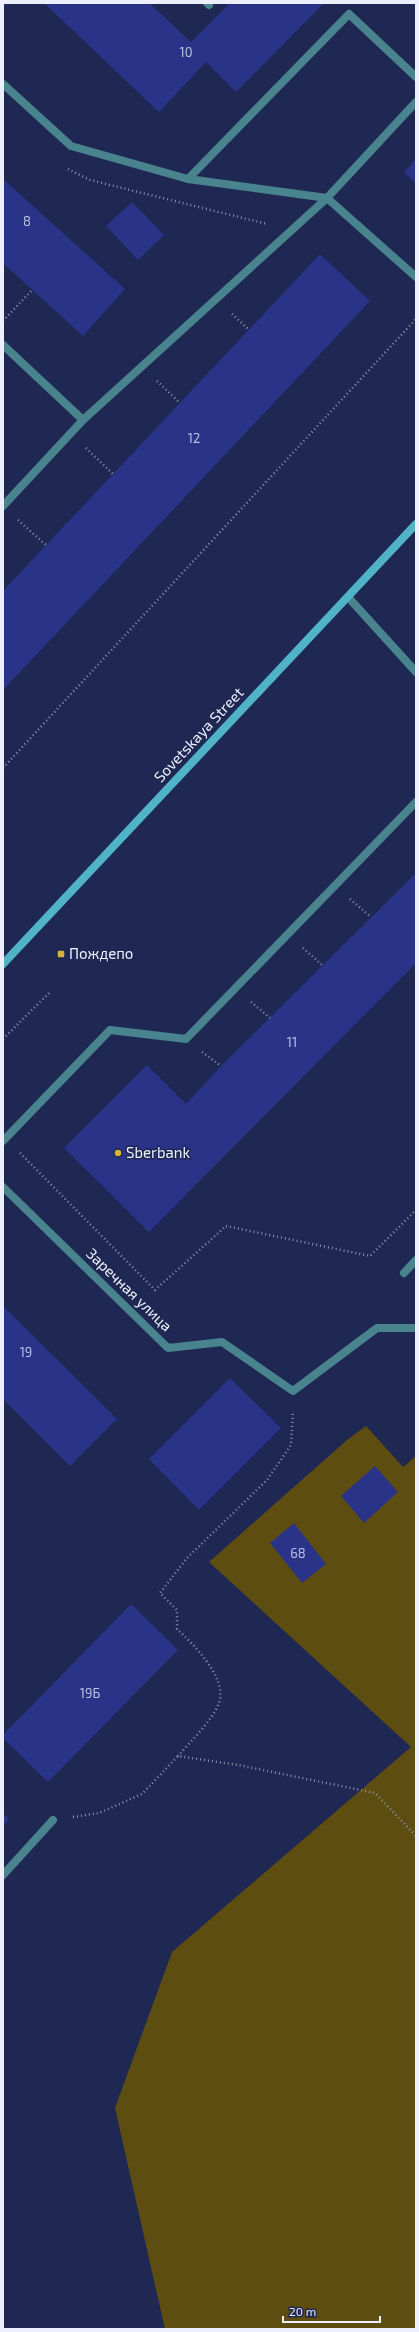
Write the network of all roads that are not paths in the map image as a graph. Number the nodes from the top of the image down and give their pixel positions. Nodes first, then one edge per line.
1 (416, 77) edge
2 (3, 84) edge
3 (416, 102) edge
4 (188, 179) junction
5 (327, 198) junction
6 (416, 277) edge
7 (3, 346) edge
8 (83, 420) junction
9 (3, 506) edge
10 (416, 524) edge
11 (348, 596) junction
12 (416, 672) edge
13 (416, 802) edge
14 (3, 964) edge
15 (4, 1140) edge
16 (3, 1188) edge
17 (416, 1260) edge
18 (404, 1273) dead end
19 (416, 1328) edge
20 (53, 1820) road end
21 (3, 1875) edge

1 - 4 lane
2 - 4 lane
3 - 5 lane
4 - 5 lane
5 - 6 lane
5 - 8 lane
7 - 8 lane
8 - 9 lane
10 - 11 main road, Sovetskaya Street
11 - 12 lane
11 - 14 main road, Sovetskaya Street
13 - 15 lane
16 - 19 lane, Заречная улица
17 - 18 lane
20 - 21 lane

